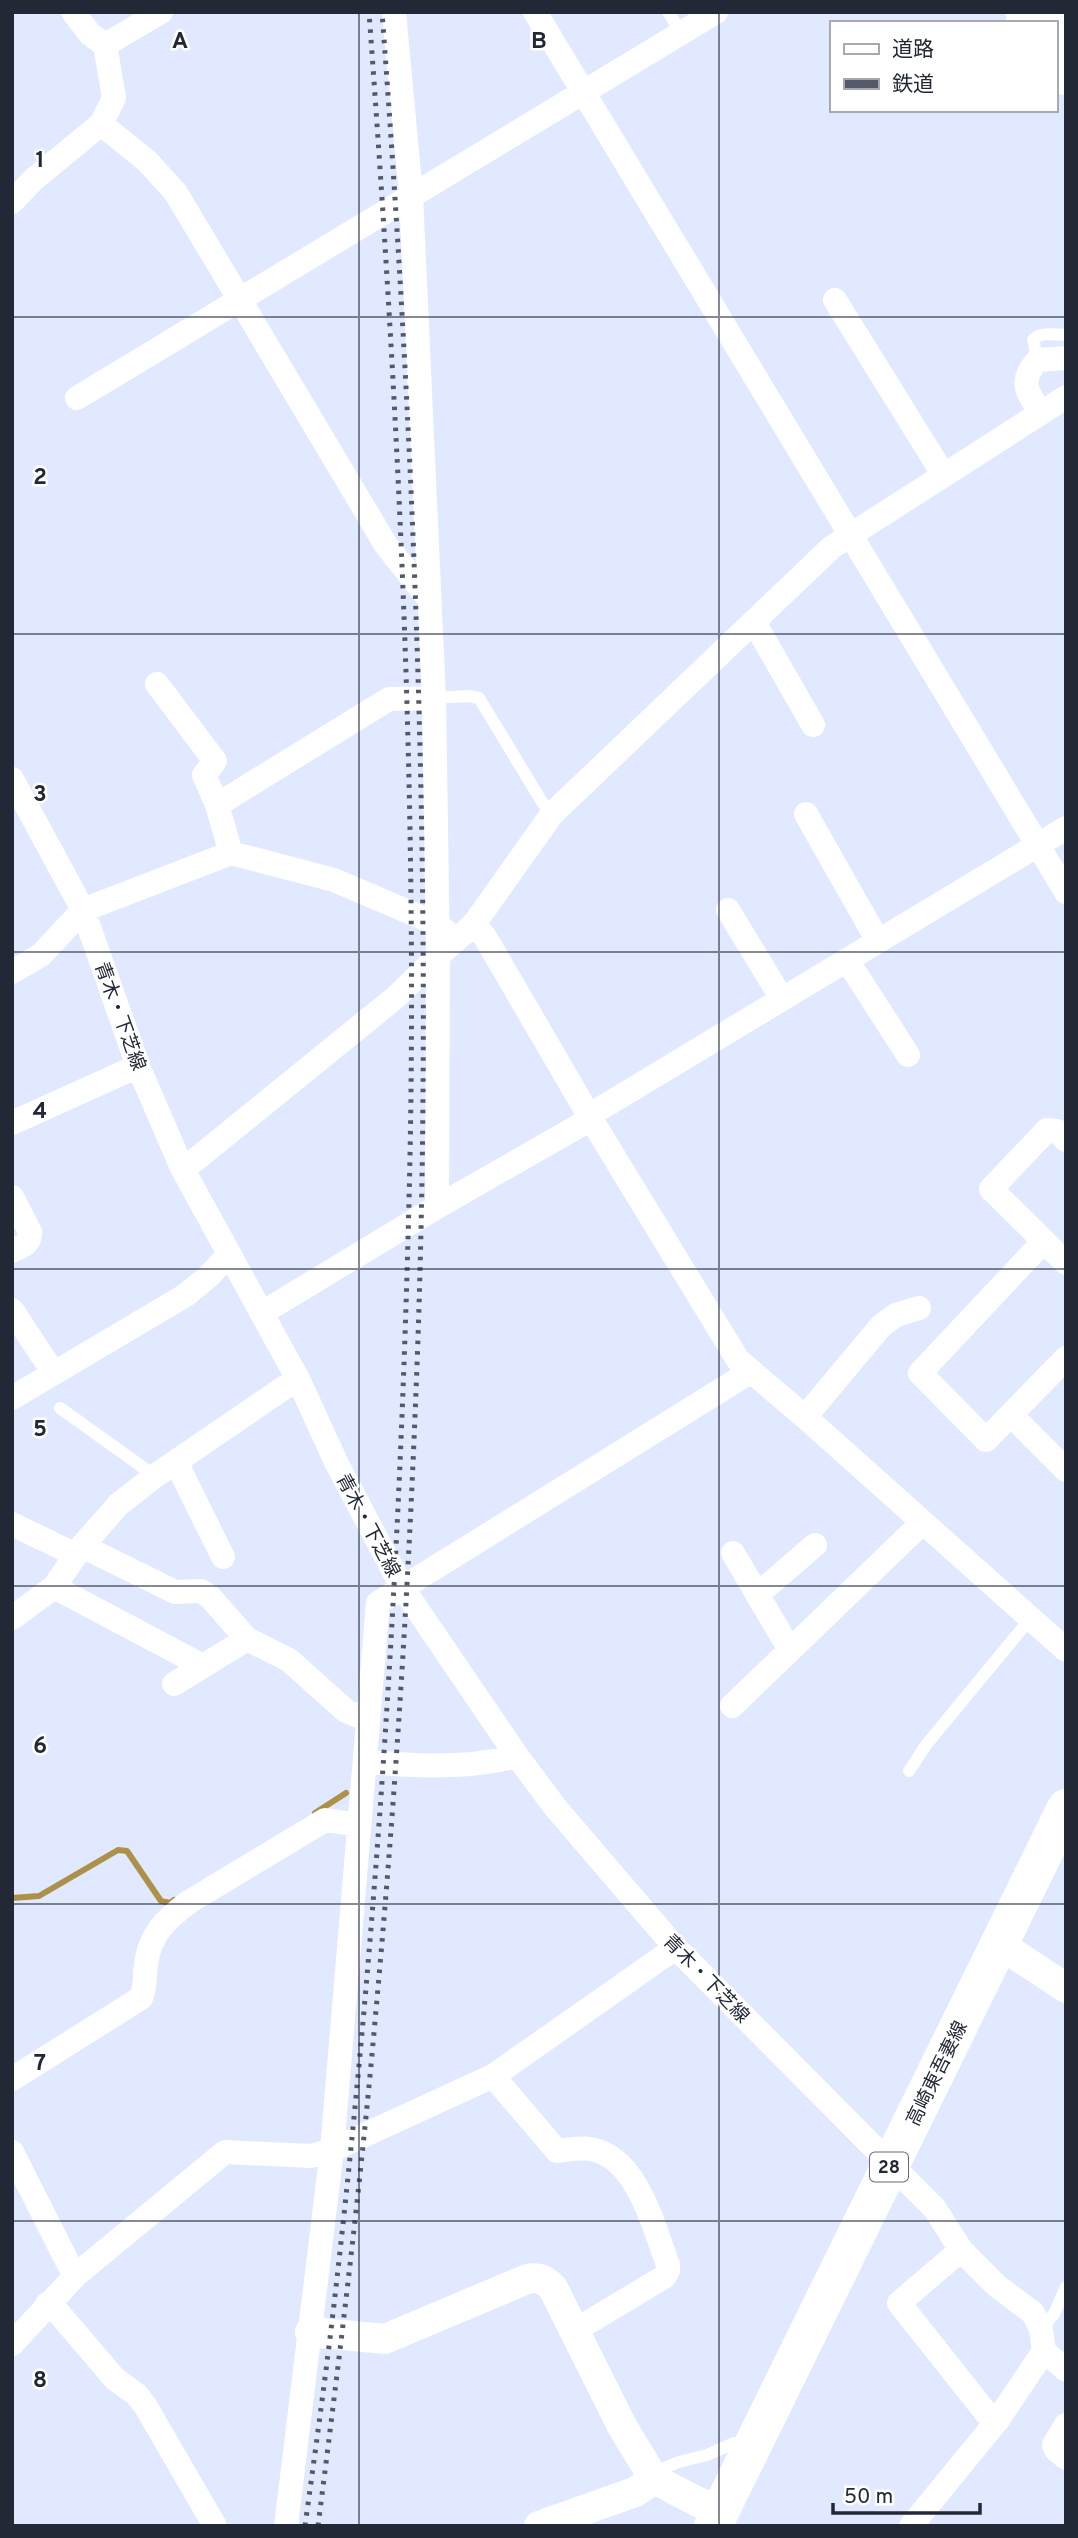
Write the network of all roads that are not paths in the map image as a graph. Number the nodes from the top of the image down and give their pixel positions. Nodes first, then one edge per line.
1 (73, 12) edge
2 (161, 12) edge
3 (394, 12) edge
4 (536, 12) edge
5 (716, 12) edge
6 (1054, 12) edge
7 (675, 22) edge
8 (1066, 31) edge
9 (105, 45) junction
10 (584, 93) junction
11 (101, 124) junction
12 (411, 195) junction
13 (12, 202) edge
14 (835, 300) dead end
15 (239, 302) junction
16 (1066, 335) edge
17 (1066, 358) edge
18 (1038, 360) junction
19 (1066, 397) edge
20 (77, 398) dead end
21 (1040, 412) junction
22 (943, 474) junction
23 (850, 534) junction
24 (428, 597) junction
25 (754, 622) junction
26 (157, 684) dead end
27 (434, 698) junction
28 (813, 725) dead end
29 (12, 779) edge
30 (217, 805) junction
31 (552, 814) junction
32 (806, 814) dead end
33 (1066, 828) edge
34 (1037, 845) junction
35 (231, 853) junction
36 (1066, 892) edge
37 (83, 910) junction
38 (729, 910) dead end
39 (437, 923) junction
40 (456, 940) junction
41 (878, 941) junction
42 (847, 960) junction
43 (12, 972) edge
44 (782, 999) junction
45 (908, 1055) dead end
46 (138, 1066) junction
47 (591, 1119) junction
48 (12, 1123) edge
49 (1066, 1140) edge
50 (182, 1168) junction
51 (12, 1197) edge
52 (436, 1207) junction
53 (1045, 1241) junction
54 (12, 1251) edge
55 (228, 1255) junction
56 (1066, 1263) edge
57 (919, 1308) dead end
58 (12, 1310) edge
59 (262, 1313) junction
60 (1066, 1358) edge
61 (53, 1372) junction
62 (750, 1372) junction
63 (299, 1381) junction
64 (12, 1398) edge
65 (60, 1408) dead end
66 (1011, 1415) junction
67 (805, 1417) junction
68 (176, 1462) junction
69 (1066, 1469) edge
70 (155, 1476) junction
71 (922, 1523) junction
72 (12, 1524) edge
73 (815, 1545) dead end
74 (79, 1550) junction
75 (733, 1553) dead end
76 (223, 1557) dead end
77 (54, 1587) junction
78 (401, 1587) junction
79 (757, 1595) junction
80 (12, 1618) edge
81 (1030, 1619) junction
82 (247, 1639) junction
83 (790, 1650) junction
84 (1066, 1650) edge
85 (203, 1666) junction
86 (174, 1684) dead end
87 (732, 1706) dead end
88 (368, 1720) junction
89 (517, 1756) junction
90 (365, 1761) junction
91 (909, 1771) dead end
92 (1066, 1808) edge
93 (359, 1825) junction
94 (999, 1944) junction
95 (674, 1946) junction
96 (1066, 1988) edge
97 (493, 2076) junction
98 (12, 2079) edge
99 (332, 2150) junction
100 (12, 2152) edge
101 (891, 2164) junction
102 (961, 2250) junction
103 (76, 2275) junction
104 (1066, 2287) edge
105 (47, 2304) junction
106 (574, 2331) junction
107 (310, 2332) junction
108 (1043, 2340) junction
109 (12, 2344) edge
110 (1066, 2370) edge
111 (997, 2421) junction
112 (1066, 2425) edge
113 (754, 2442) junction
114 (1066, 2458) edge
115 (654, 2479) junction
116 (717, 2518) edge
117 (920, 2523) edge
118 (215, 2526) edge
119 (286, 2526) edge
120 (539, 2526) edge

1 - 9 street
2 - 9 street
3 - 12 street
4 - 10 street
5 - 7 street
6 - 8 main road
7 - 10 street
9 - 11 street
10 - 12 street
10 - 23 street
11 - 13 street
11 - 15 street
12 - 15 street
12 - 24 street
14 - 22 street
15 - 20 street
15 - 24 street
16 - 18 lane
17 - 18 street
18 - 21 street
19 - 21 street
21 - 22 street
22 - 23 street
23 - 25 street
23 - 34 street
24 - 27 street
25 - 28 street
25 - 31 street
26 - 30 street
27 - 30 street
27 - 31 lane
27 - 39 street
29 - 37 street, 青木・下芝線
30 - 35 street
31 - 40 street
32 - 41 street
33 - 34 street
34 - 36 street
34 - 41 street
35 - 37 street
35 - 39 street
37 - 43 street
37 - 46 street, 青木・下芝線
38 - 44 street
39 - 40 street
40 - 47 street
40 - 50 street
40 - 52 street
41 - 42 street
42 - 44 street
42 - 45 street
44 - 47 street
46 - 48 street
46 - 50 street, 青木・下芝線
47 - 52 street
47 - 62 street
49 - 53 street
50 - 55 street, 青木・下芝線
51 - 54 street
52 - 59 street
53 - 56 street
53 - 66 street
55 - 59 street, 青木・下芝線
55 - 61 street
57 - 67 street
58 - 61 street
59 - 63 street, 青木・下芝線
60 - 66 street
61 - 64 street
62 - 67 street
62 - 78 street
63 - 68 street
63 - 78 street, 青木・下芝線
65 - 70 lane
66 - 69 street
67 - 71 street
68 - 70 street
68 - 76 street
70 - 74 street
71 - 81 street
71 - 83 street
72 - 74 street
73 - 79 street
74 - 77 street
74 - 82 street
75 - 79 street
77 - 80 street
77 - 85 street
78 - 88 street
78 - 89 street, 青木・下芝線
79 - 83 street
81 - 84 street
81 - 91 lane
82 - 85 street
82 - 88 street
83 - 87 street
85 - 86 street
88 - 90 street
89 - 90 street
89 - 95 street, 青木・下芝線
90 - 93 street
92 - 94 main road, 高崎東吾妻線 / 28
93 - 98 street
93 - 99 street
94 - 96 street
94 - 101 main road, 高崎東吾妻線 / 28
95 - 97 street
95 - 101 street, 青木・下芝線
97 - 99 street
97 - 106 street
99 - 103 street
99 - 107 street
100 - 103 street
101 - 102 street, 青木・下芝線
101 - 113 main road, 高崎東吾妻線 / 28
102 - 108 street, 青木・下芝線
102 - 111 street
103 - 105 street
104 - 108 lane
105 - 109 street
105 - 118 street
106 - 107 street
106 - 115 street
107 - 119 street
108 - 110 street, 青木・下芝線
108 - 111 street
111 - 117 street
112 - 114 street
113 - 115 lane
113 - 116 main road, 高崎東吾妻線 / 28
115 - 116 street
115 - 120 street

